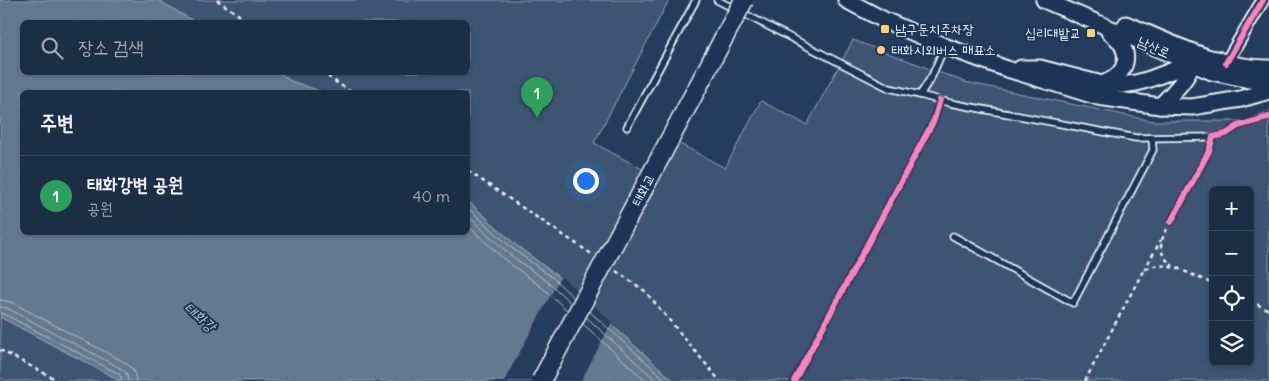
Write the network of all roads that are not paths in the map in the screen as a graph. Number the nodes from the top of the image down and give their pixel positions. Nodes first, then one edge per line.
1 (696, 0) edge
2 (717, 0) edge
3 (744, 0) edge
4 (846, 0) edge
5 (1044, 0) edge
6 (1066, 0) edge
7 (1263, 0) edge
8 (1091, 20) junction
9 (944, 46) junction
10 (1187, 49) junction
11 (1222, 61) junction
12 (1192, 64) junction
13 (1269, 68) edge
14 (1007, 69) junction
15 (1269, 82) edge
16 (1102, 84) junction
17 (1269, 91) edge
18 (920, 95) junction
19 (1160, 106) junction
20 (627, 127) dead end
21 (1226, 134) dead end
22 (1152, 138) junction
23 (954, 236) dead end
24 (541, 381) edge

1 - 20 lane
2 - 18 lane
3 - 24 main road, 태화교, bridge
4 - 9 main road
5 - 8 main road, 남산로
6 - 10 main road, 남산로
7 - 11 street
8 - 12 main road, 남산로
8 - 16 main road
9 - 14 main road
9 - 18 lane
10 - 11 main road, 남산로
10 - 12 main road
11 - 12 main road
11 - 13 main road, 남산로
12 - 15 main road, 남산로
12 - 16 main road
12 - 19 main road
14 - 16 main road
14 - 19 main road
17 - 19 main road
18 - 22 lane
21 - 22 lane
22 - 23 lane

